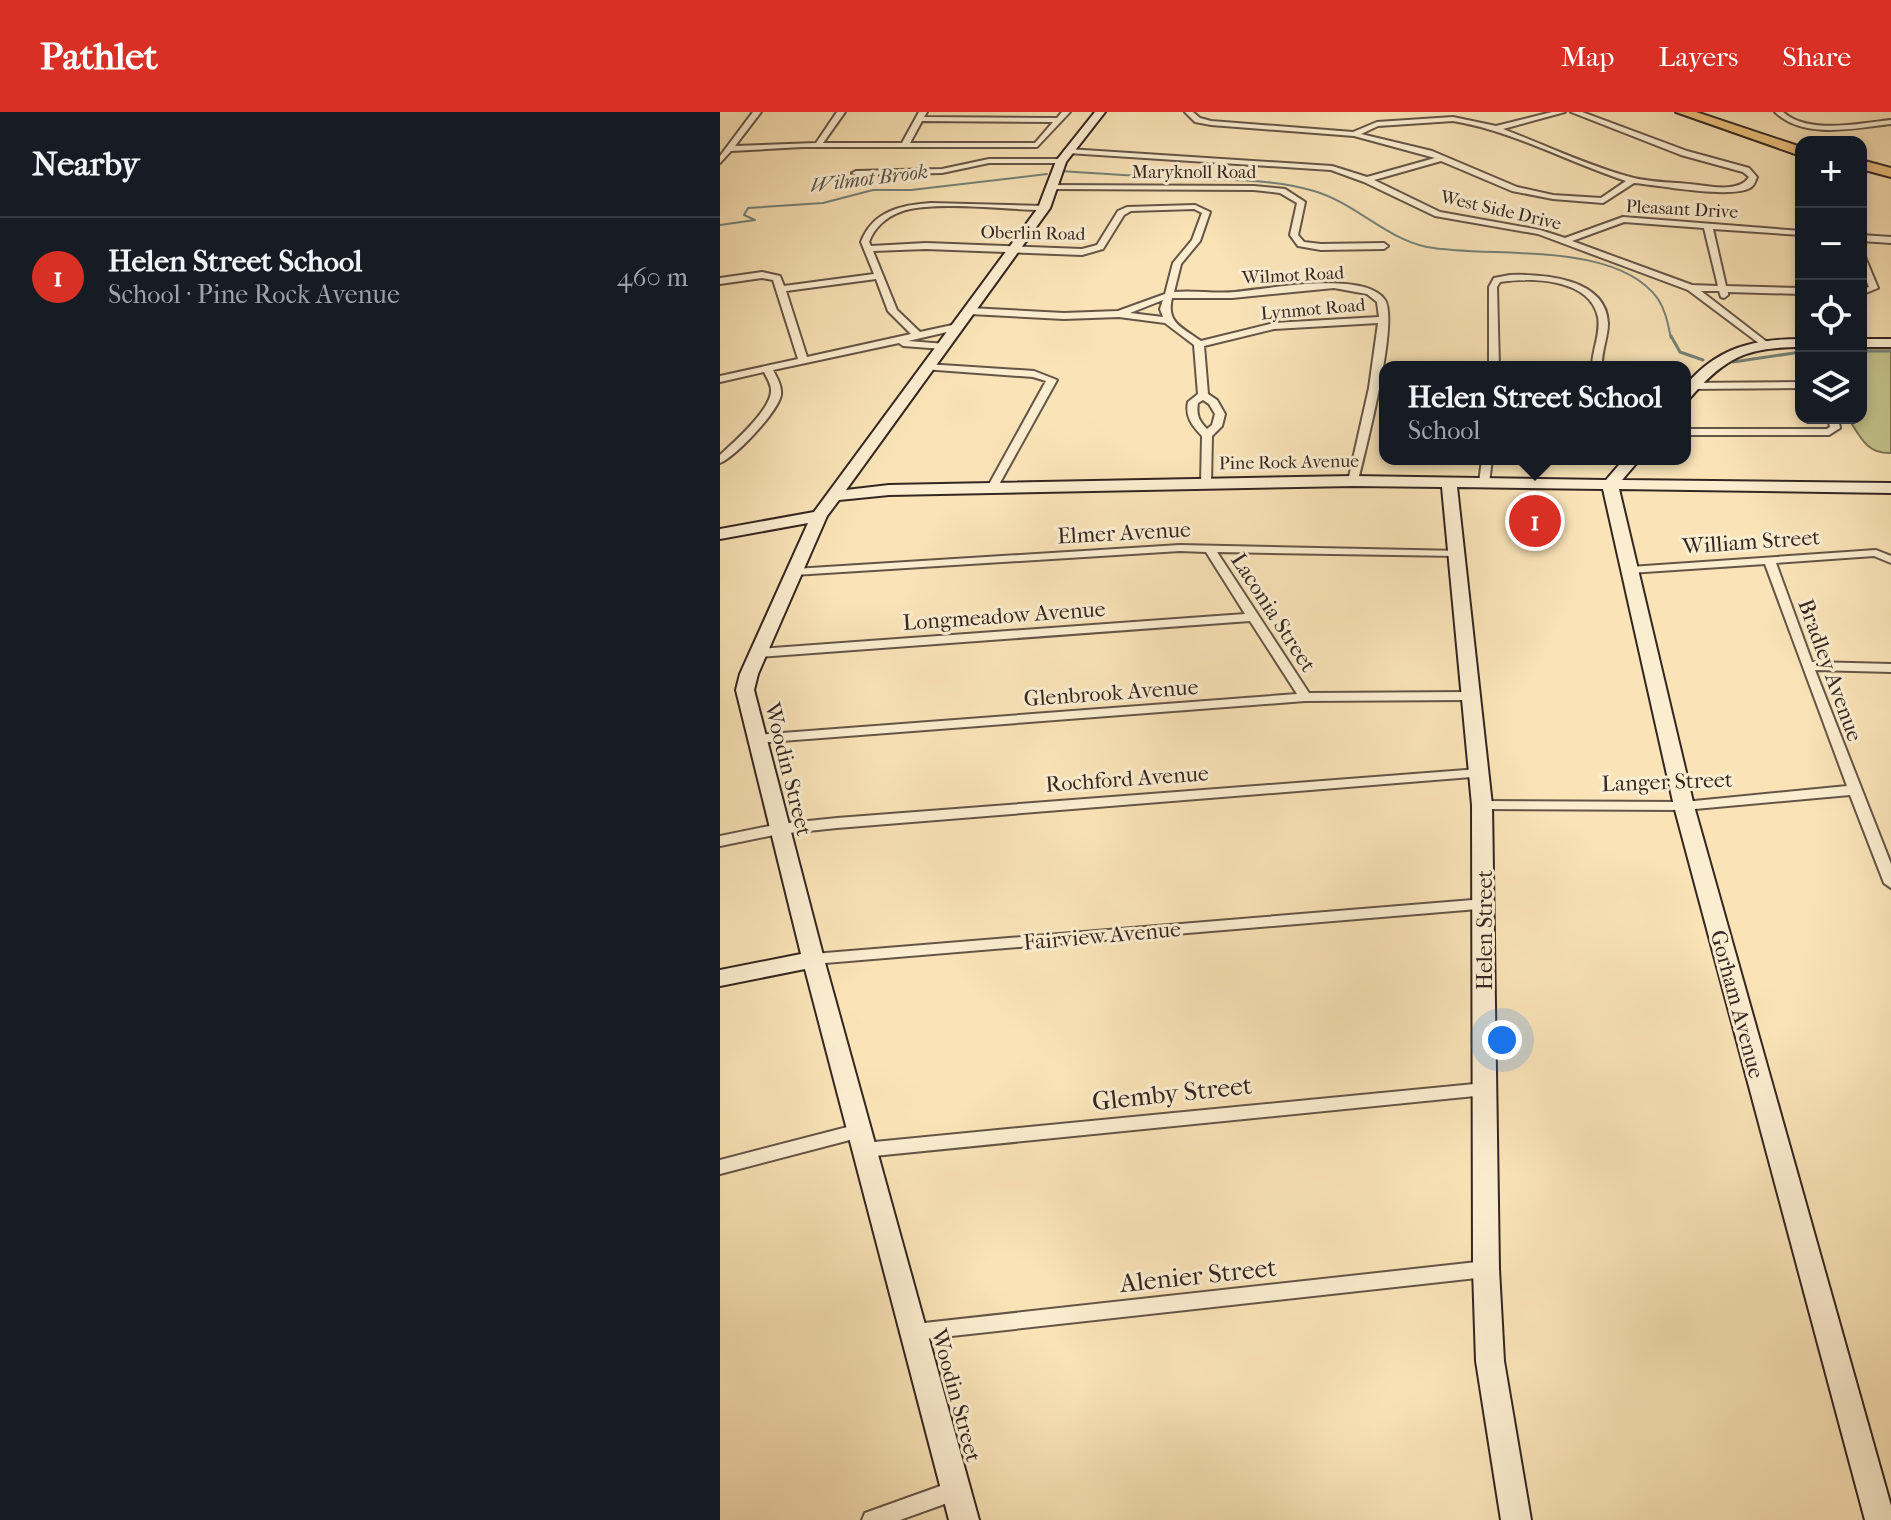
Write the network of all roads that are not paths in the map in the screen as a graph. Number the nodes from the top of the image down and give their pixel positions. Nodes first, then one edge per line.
1 (750, 112) edge
2 (757, 112) edge
3 (841, 112) edge
4 (1066, 112) edge
5 (1100, 112) edge
6 (1189, 112) edge
7 (1561, 112) edge
8 (1575, 112) edge
9 (1683, 112) edge
10 (1697, 112) edge
11 (1779, 112) edge
12 (921, 115) edge
13 (1059, 120) junction
14 (1891, 122) edge
15 (750, 123) junction
16 (1496, 129) junction
17 (1354, 134) junction
18 (1795, 144) edge
19 (818, 145) junction
20 (905, 145) junction
21 (730, 149) junction
22 (1795, 150) edge
23 (1064, 156) junction
24 (1443, 158) junction
25 (720, 161) edge
26 (1867, 166) edge
27 (856, 173) dead end
28 (1867, 173) edge
29 (1891, 173) edge
30 (1367, 180) junction
31 (1632, 180) junction
32 (1891, 180) edge
33 (1051, 187) junction
34 (1603, 201) junction
35 (1044, 208) junction
36 (1623, 219) junction
37 (1708, 226) junction
38 (1795, 233) edge
39 (1867, 238) edge
40 (1891, 240) edge
41 (1565, 241) junction
42 (1384, 246) dead end
43 (868, 249) junction
44 (1013, 250) junction
45 (1867, 271) edge
46 (878, 276) junction
47 (720, 281) edge
48 (1691, 288) junction
49 (1721, 288) junction
50 (781, 289) junction
51 (1867, 290) edge
52 (1795, 291) edge
53 (1169, 295) junction
54 (1724, 311) junction
55 (1119, 314) junction
56 (963, 319) junction
57 (1383, 320) junction
58 (1168, 321) junction
59 (917, 335) junction
60 (885, 343) junction
61 (1795, 343) edge
62 (1867, 343) edge
63 (1891, 343) edge
64 (1199, 344) junction
65 (1764, 344) junction
66 (943, 346) junction
67 (803, 361) junction
68 (1494, 361) edge
69 (1596, 361) edge
70 (926, 367) junction
71 (767, 369) junction
72 (720, 379) edge
73 (1691, 385) edge
74 (1795, 385) edge
75 (1691, 389) edge
76 (1203, 395) junction
77 (1834, 424) edge
78 (1691, 432) edge
79 (1207, 435) junction
80 (720, 460) edge
81 (1486, 465) edge
82 (1627, 465) edge
83 (1353, 481) junction
84 (1206, 483) junction
85 (1449, 483) junction
86 (1484, 483) junction
87 (1610, 485) junction
88 (992, 488) junction
89 (1891, 488) edge
90 (832, 496) junction
91 (819, 516) junction
92 (720, 534) edge
93 (1209, 548) junction
94 (1457, 553) junction
95 (1769, 560) junction
96 (1891, 560) edge
97 (1630, 570) junction
98 (794, 572) junction
99 (1252, 617) junction
100 (758, 653) junction
101 (1807, 666) junction
102 (1891, 668) edge
103 (1470, 696) junction
104 (1305, 697) junction
105 (756, 739) junction
106 (1479, 773) junction
107 (1854, 790) junction
108 (1482, 805) junction
109 (1684, 806) junction
110 (779, 829) junction
111 (720, 841) edge
112 (1891, 883) edge
113 (1485, 904) junction
114 (813, 959) junction
115 (720, 978) edge
116 (1485, 1089) junction
117 (862, 1140) junction
118 (720, 1167) edge
119 (1486, 1269) junction
120 (915, 1332) junction
121 (957, 1490) junction
122 (872, 1520) edge
123 (964, 1520) edge
124 (1516, 1520) edge
125 (1880, 1520) edge

1 - 15 street
2 - 15 street
3 - 19 street
4 - 13 street
5 - 23 main road, Woodin Street
6 - 17 street
7 - 16 street
8 - 31 street
9 - 22 highway
10 - 18 highway
11 - 14 street
12 - 13 street
12 - 20 street
13 - 20 street
15 - 21 street
16 - 17 street
16 - 31 street
17 - 24 street
19 - 20 street
19 - 21 street
21 - 25 street
23 - 27 street, West Side Drive
23 - 30 street, West Side Drive
23 - 33 main road, Woodin Street
24 - 30 street
24 - 34 street
26 - 29 highway
28 - 32 highway
30 - 41 street, West Side Drive
31 - 34 street
33 - 35 main road, Woodin Street
33 - 42 street, Maryknoll Road
34 - 36 street
35 - 43 street
35 - 44 main road, Woodin Street
36 - 37 street, Pleasant Drive
36 - 41 street, Pleasant Drive
37 - 38 street, Pleasant Drive
37 - 49 street
39 - 40 street
41 - 48 street, West Side Drive
43 - 44 street, Oberlin Road
43 - 46 street
44 - 53 street, Oberlin Road
44 - 56 main road, Woodin Street
45 - 51 street
46 - 50 street
46 - 59 street
47 - 50 street
48 - 49 street
48 - 54 street, West Side Drive
49 - 52 street
49 - 54 street
50 - 67 street
53 - 55 street, Wilmot Road
53 - 57 street, Wilmot Road
53 - 58 street, Oberlin Road
54 - 65 street, West Side Drive
55 - 56 street, Wilmot Road
55 - 58 street, Wilmot Road
56 - 59 street, Wilmot Road
56 - 66 main road, Woodin Street
57 - 64 street, Lynmot Road
57 - 83 street
58 - 64 street
59 - 60 street, Wilmot Road
60 - 66 street
60 - 67 street
61 - 65 main road
62 - 63 main road
64 - 76 street
65 - 73 main road
66 - 70 main road, Woodin Street
67 - 71 street
68 - 69 street
70 - 88 street
70 - 90 main road, Woodin Street
71 - 72 street
71 - 80 street
74 - 75 street
76 - 79 street
76 - 79 street
77 - 78 street
79 - 84 street
81 - 86 street
82 - 87 main road
83 - 84 main road, Pine Rock Avenue
83 - 85 main road, Pine Rock Avenue
84 - 88 main road, Pine Rock Avenue
85 - 86 main road, Pine Rock Avenue
85 - 94 main road, Helen Street
86 - 87 main road, Pine Rock Avenue
87 - 89 main road, Pine Rock Avenue
87 - 97 main road, Gorham Avenue
88 - 90 main road, Pine Rock Avenue
90 - 91 main road, Woodin Street
91 - 92 main road
91 - 98 main road, Woodin Street
93 - 94 street, Elmer Avenue
93 - 98 street, Elmer Avenue
93 - 99 street, Laconia Street
94 - 103 main road, Helen Street
95 - 96 street, William Street
95 - 97 street, William Street
95 - 101 street, Bradley Avenue
97 - 109 main road, Gorham Avenue
98 - 100 main road, Woodin Street
99 - 100 street, Longmeadow Avenue
99 - 104 street, Laconia Street
100 - 105 main road, Woodin Street
101 - 102 street
101 - 107 street, Bradley Avenue
103 - 104 street, Glenbrook Avenue
103 - 106 main road, Helen Street
104 - 105 street, Glenbrook Avenue
105 - 110 main road, Woodin Street
106 - 108 main road, Helen Street
106 - 110 street, Rochford Avenue
107 - 109 street, Langer Street
107 - 112 street, Bradley Avenue
108 - 109 street, Langer Street
108 - 113 main road, Helen Street
109 - 125 main road, Gorham Avenue
110 - 111 street, Rochford Avenue
110 - 114 main road, Woodin Street
113 - 114 street, Fairview Avenue
113 - 116 main road, Helen Street
114 - 115 main road, Fairview Avenue
114 - 117 main road, Woodin Street
116 - 117 street, Glemby Street
116 - 119 main road, Helen Street
117 - 118 street, Glemby Street
117 - 120 main road, Woodin Street
119 - 120 street, Alenier Street
119 - 124 main road, Helen Street
120 - 121 main road, Woodin Street
121 - 122 street
121 - 123 main road, Woodin Street

